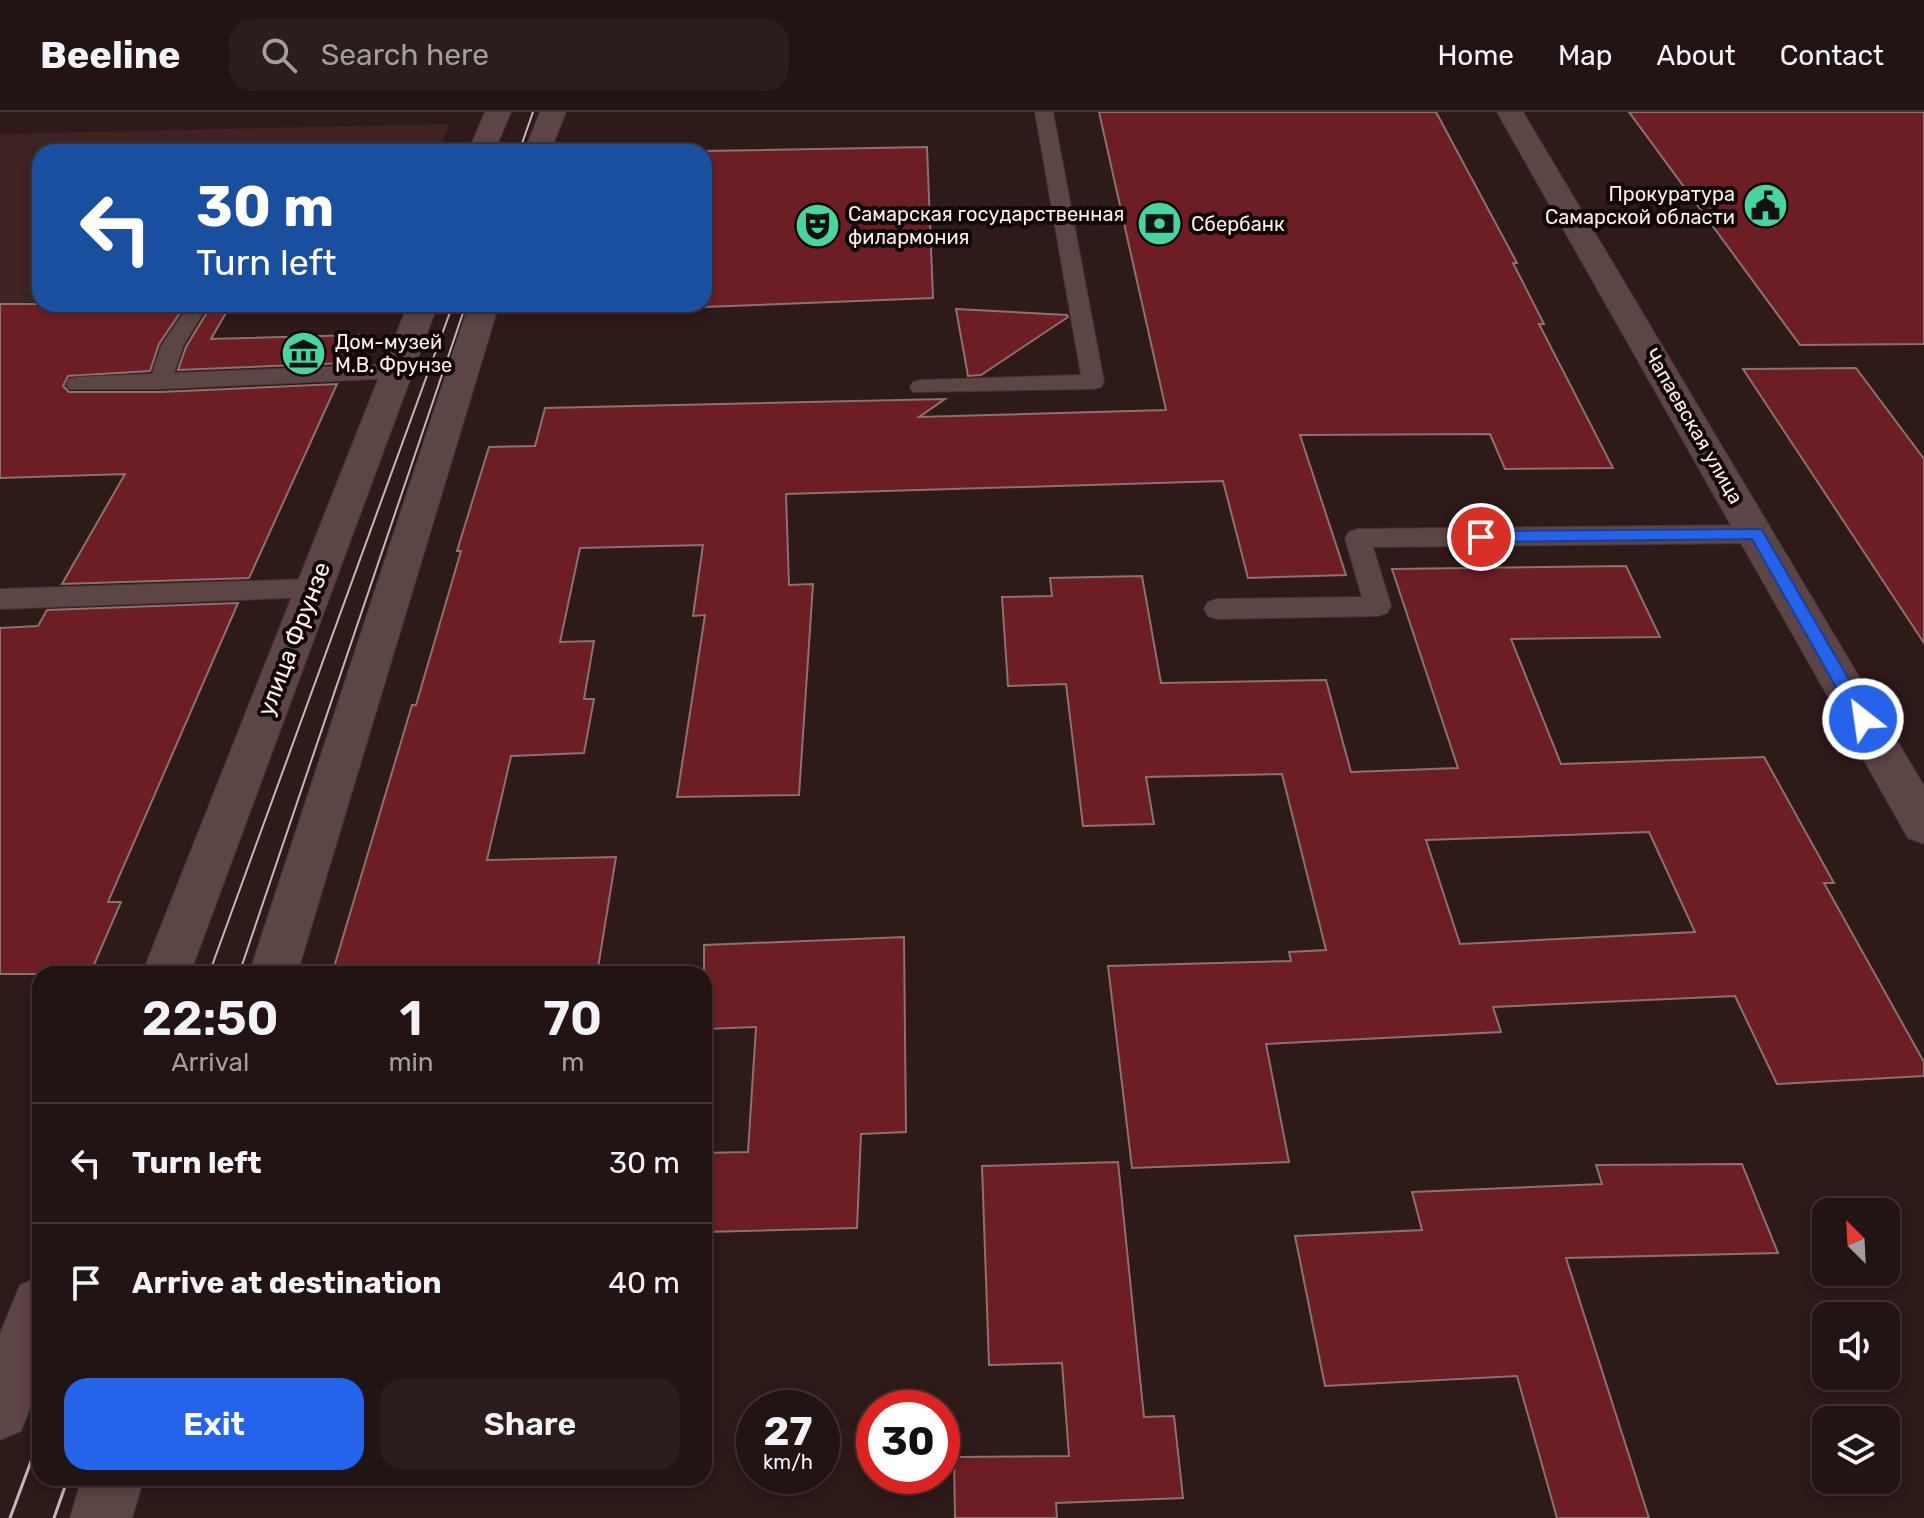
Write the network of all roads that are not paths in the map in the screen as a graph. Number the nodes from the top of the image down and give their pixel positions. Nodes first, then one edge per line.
1 (498, 112) edge
2 (553, 112) edge
3 (1044, 112) edge
4 (1510, 112) edge
5 (484, 144) edge
6 (540, 144) edge
7 (193, 312) edge
8 (420, 312) edge
9 (481, 312) edge
10 (397, 371) junction
11 (160, 382) junction
12 (77, 384) dead end
13 (921, 387) dead end
14 (1756, 534) junction
15 (313, 588) junction
16 (0, 599) edge
17 (1217, 609) dead end
18 (1924, 825) edge
19 (169, 966) edge
20 (276, 966) edge
21 (32, 1326) edge
22 (0, 1410) edge
23 (111, 1486) edge
24 (101, 1518) edge

1 - 5 main road
2 - 6 main road
3 - 13 lane
4 - 14 main road, Чапаевская улица
7 - 11 lane
8 - 10 main road, улица Фрунзе
9 - 20 main road
10 - 11 lane
10 - 15 main road, улица Фрунзе
11 - 12 lane
14 - 17 lane
14 - 18 main road, Чапаевская улица
15 - 16 lane
15 - 19 main road, улица Фрунзе
21 - 22 main road
23 - 24 main road

